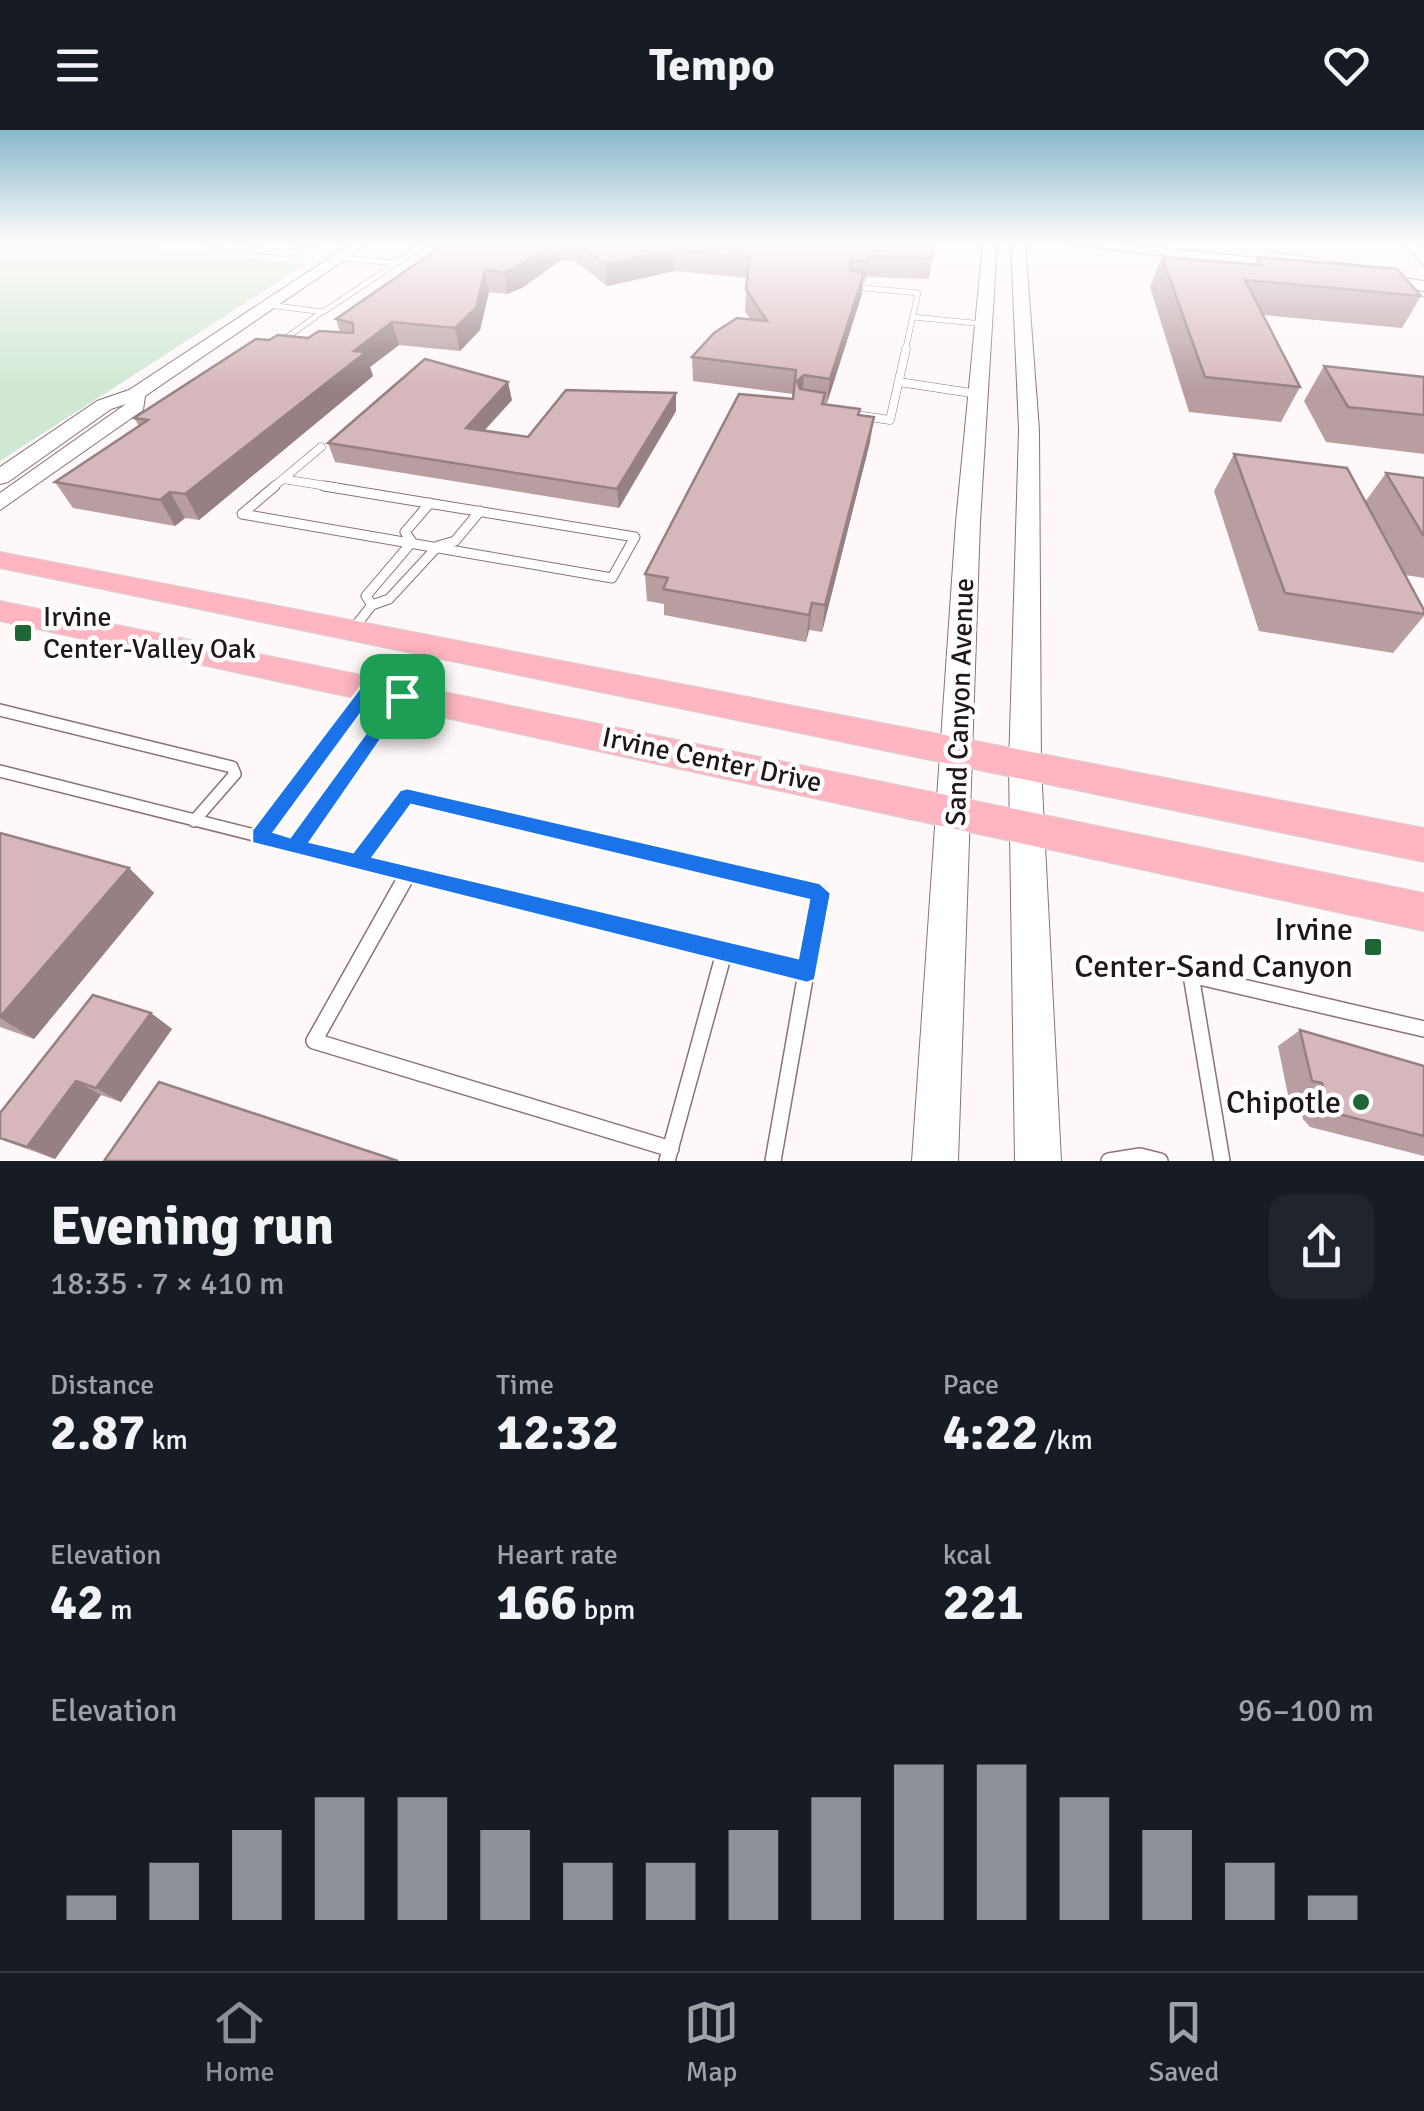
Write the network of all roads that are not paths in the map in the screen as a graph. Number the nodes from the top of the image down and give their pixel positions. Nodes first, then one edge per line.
1 (291, 291) edge
2 (355, 291) edge
3 (906, 291) edge
4 (986, 291) edge
5 (1021, 291) edge
6 (269, 306) junction
7 (323, 312) junction
8 (913, 317) junction
9 (984, 324) junction
10 (280, 342) junction
11 (299, 344) edge
12 (268, 350) edge
13 (900, 382) junction
14 (136, 394) junction
15 (978, 394) junction
16 (837, 412) edge
17 (320, 448) dead end
18 (0, 477) edge
19 (283, 479) junction
20 (0, 503) edge
21 (430, 503) junction
22 (480, 511) junction
23 (412, 542) junction
24 (438, 546) junction
25 (0, 560) edge
26 (372, 605) junction
27 (0, 610) edge
28 (352, 630) junction
29 (368, 689) junction
30 (402, 696) junction
31 (0, 710) edge
32 (959, 752) junction
33 (1025, 766) junction
34 (0, 771) edge
35 (956, 812) junction
36 (194, 821) junction
37 (1027, 826) junction
38 (259, 836) junction
39 (1424, 845) edge
40 (294, 847) junction
41 (357, 862) junction
42 (408, 874) junction
43 (1424, 912) edge
44 (724, 953) junction
45 (807, 972) junction
46 (1424, 1029) edge
47 (929, 1150) edge
48 (669, 1155) edge
49 (772, 1161) edge
50 (1038, 1161) edge
51 (1109, 1161) edge
52 (1160, 1161) edge
53 (1222, 1161) edge

1 - 6 main road
2 - 7 lane
3 - 8 lane
4 - 9 main road, Sand Canyon Avenue
5 - 33 main road
6 - 7 lane
6 - 14 main road
7 - 10 lane
8 - 9 lane
8 - 13 lane
9 - 15 main road, Sand Canyon Avenue
10 - 11 lane
10 - 12 lane
13 - 15 lane
13 - 16 lane
14 - 18 main road
14 - 20 main road
15 - 32 main road, Sand Canyon Avenue
17 - 19 lane
19 - 21 lane
19 - 23 lane
21 - 22 lane
21 - 23 lane
22 - 24 lane
22 - 24 lane
23 - 24 lane
23 - 26 lane
24 - 26 lane
25 - 28 main road, Irvine Center Drive
26 - 28 lane
27 - 29 main road, Irvine Center Drive
28 - 32 main road, Irvine Center Drive
29 - 30 main road, Irvine Center Drive
29 - 38 lane
30 - 35 main road, Irvine Center Drive
30 - 40 lane
31 - 36 lane
32 - 33 main road, Irvine Center Drive
32 - 35 main road, Sand Canyon Avenue
33 - 37 main road
33 - 39 main road, Irvine Center Drive
34 - 36 lane
35 - 37 main road, Irvine Center Drive
35 - 47 main road, Sand Canyon Avenue
36 - 38 lane
37 - 43 main road, Irvine Center Drive
37 - 50 main road
38 - 40 lane
40 - 41 lane
41 - 42 lane
41 - 45 lane
42 - 44 lane
42 - 48 lane
44 - 45 lane
44 - 48 lane
45 - 49 lane
46 - 53 lane
51 - 52 lane

